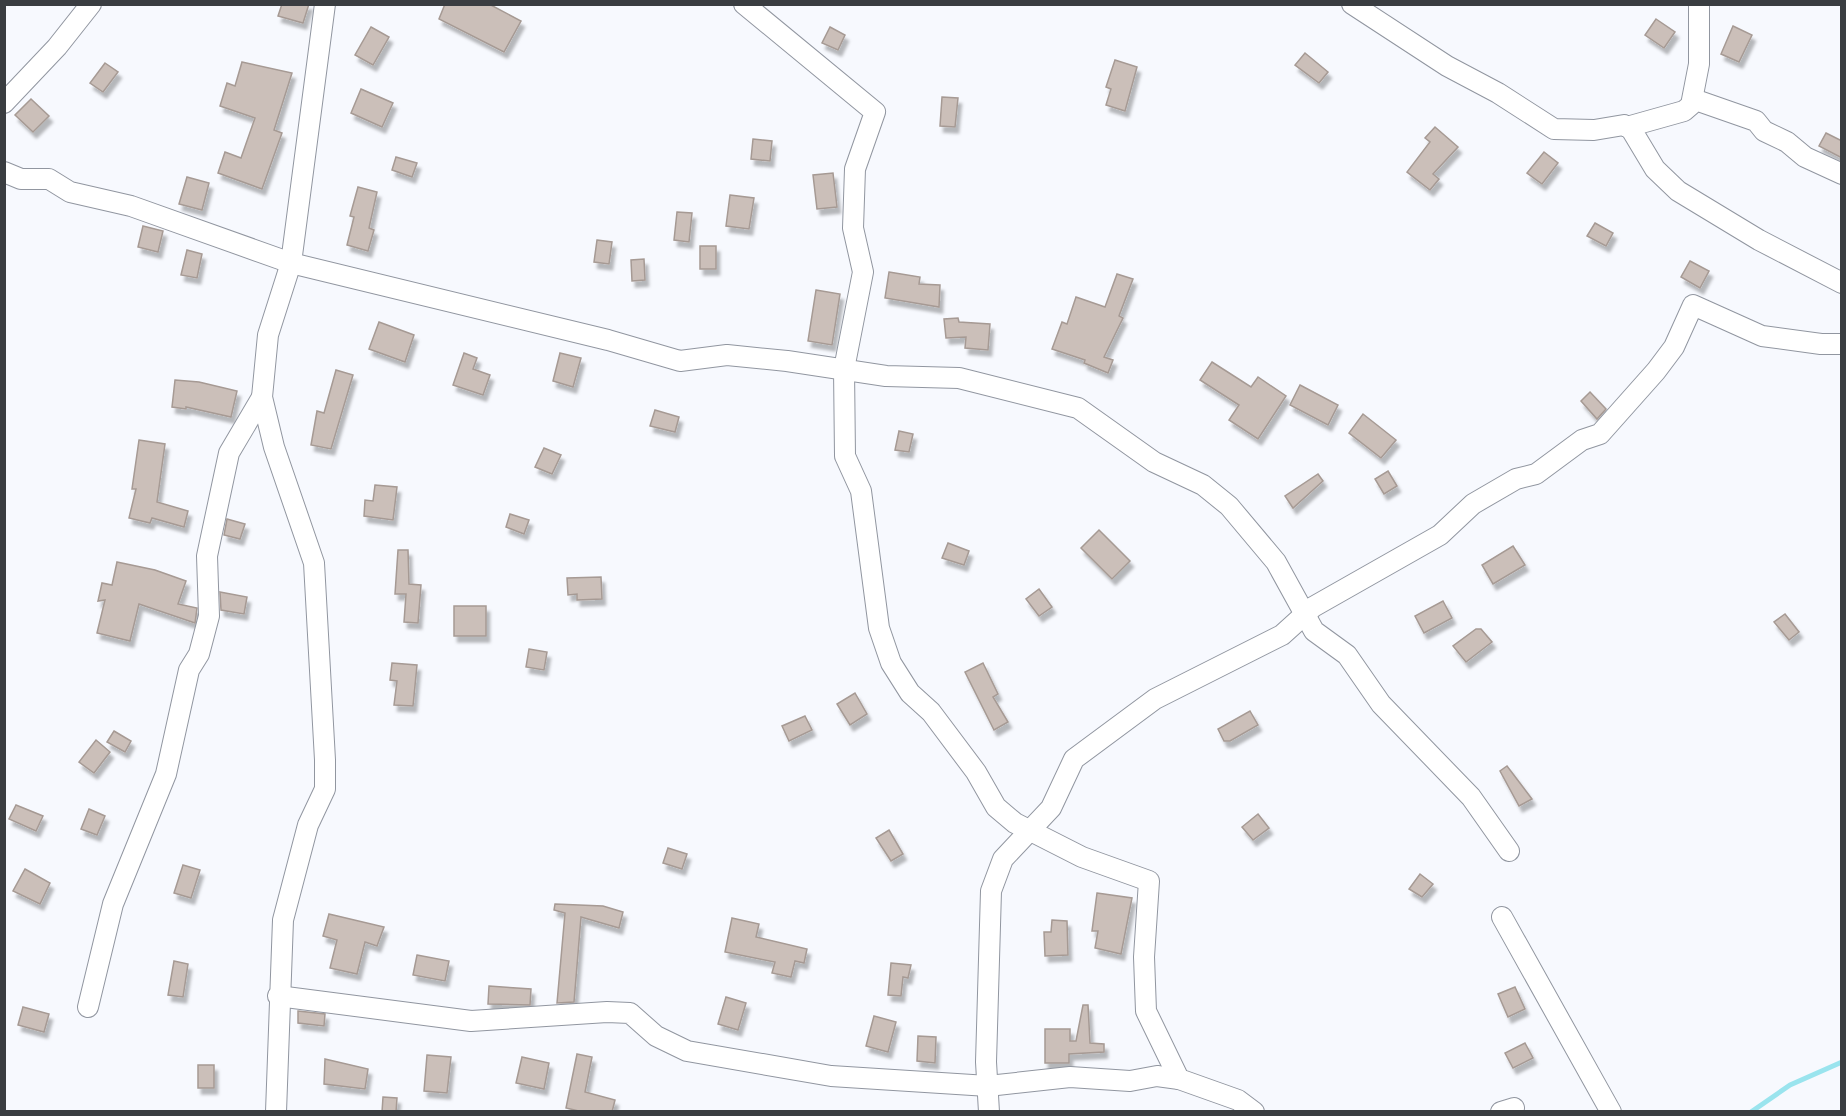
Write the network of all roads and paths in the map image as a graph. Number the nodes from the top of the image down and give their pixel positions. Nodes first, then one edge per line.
1 (91, 4) edge
2 (325, 4) edge
3 (744, 4) edge
4 (1352, 4) edge
5 (1699, 4) edge
6 (1693, 99) junction
7 (4, 103) edge
8 (1627, 127) junction
9 (4, 172) edge
10 (1842, 174) edge
11 (291, 263) junction
12 (1842, 283) edge
13 (1842, 344) edge
14 (844, 369) junction
15 (262, 397) junction
16 (1305, 614) junction
17 (1029, 830) junction
18 (1509, 851) dead end
19 (1502, 918) dead end
20 (278, 996) junction
21 (88, 1007) dead end
22 (1179, 1079) junction
23 (987, 1086) junction
24 (276, 1112) edge
25 (989, 1112) edge
26 (1254, 1112) edge
27 (1611, 1112) edge

1 - 7 street
2 - 11 street
3 - 14 street
4 - 8 street
5 - 6 street
6 - 8 street
6 - 10 street
8 - 12 street
9 - 11 street
11 - 14 street
11 - 15 street
13 - 16 street
14 - 16 street
14 - 17 street
15 - 20 street
15 - 21 street
16 - 17 street
16 - 18 street
17 - 22 street
17 - 23 street
19 - 27 street
20 - 23 street
20 - 24 street
22 - 23 street
22 - 26 street
23 - 25 street

